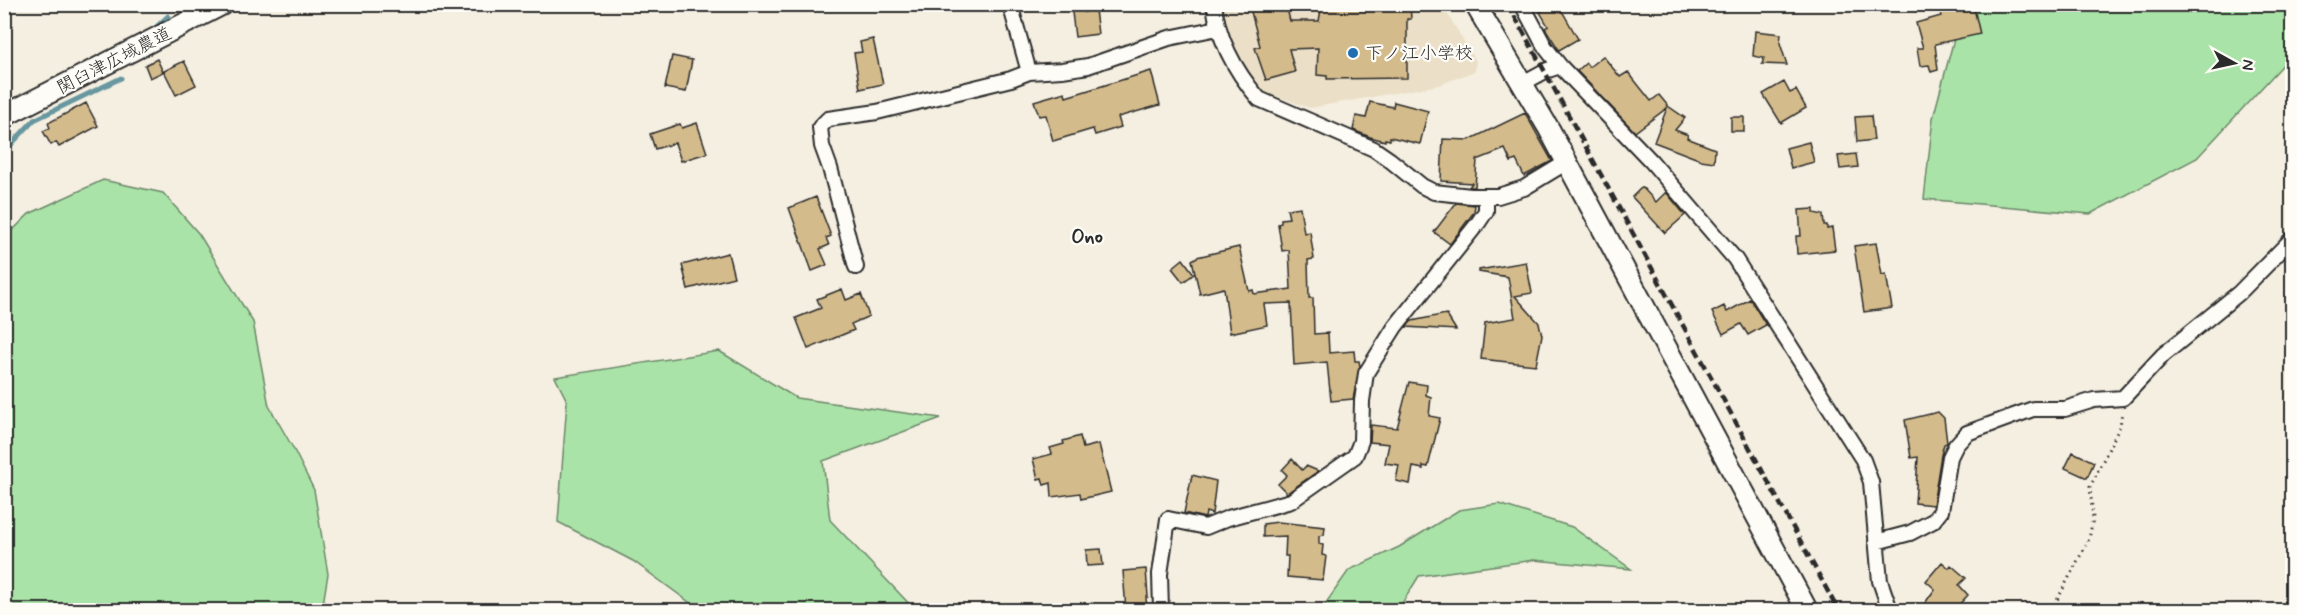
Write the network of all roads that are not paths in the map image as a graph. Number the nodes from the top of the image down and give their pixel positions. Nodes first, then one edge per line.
1 (223, 4) edge
2 (1010, 4) edge
3 (1214, 4) edge
4 (1475, 4) edge
5 (1522, 4) edge
6 (1218, 28) junction
7 (1560, 66) junction
8 (1029, 72) junction
9 (1523, 83) junction
10 (4, 116) edge
11 (1567, 162) junction
12 (1486, 197) junction
13 (2292, 239) edge
14 (856, 267) dead end
15 (1876, 542) junction
16 (1161, 610) edge
17 (1807, 610) edge
18 (1890, 610) edge

1 - 10 street, 関臼津広域農道
2 - 8 street
3 - 6 street
4 - 9 street
5 - 7 street
6 - 8 street
6 - 12 street
7 - 9 street
7 - 15 street
8 - 14 street
9 - 11 street
11 - 12 street
11 - 17 street
12 - 16 street
13 - 15 street
15 - 18 street

